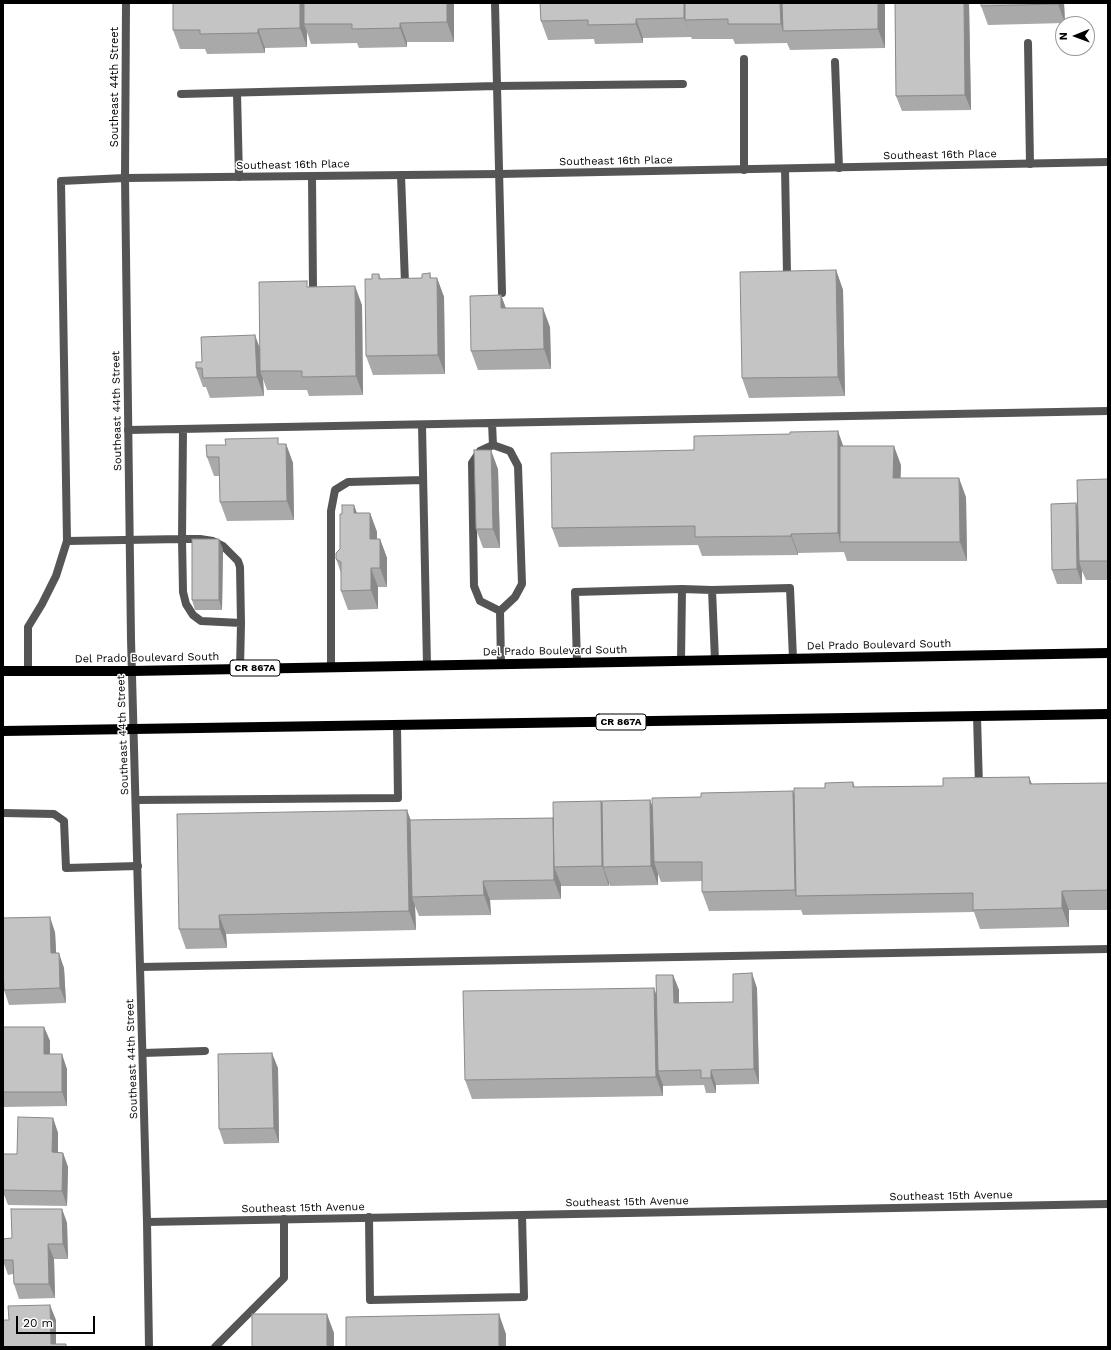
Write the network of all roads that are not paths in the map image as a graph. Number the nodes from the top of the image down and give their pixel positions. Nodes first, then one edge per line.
1 (126, 3) edge
2 (495, 3) edge
3 (1028, 42) dead end
4 (744, 59) dead end
5 (835, 62) dead end
6 (683, 84) dead end
7 (497, 86) junction
8 (237, 93) junction
9 (181, 94) dead end
10 (1108, 162) edge
11 (1030, 164) junction
12 (839, 168) junction
13 (785, 169) junction
14 (744, 170) junction
15 (499, 174) junction
16 (401, 175) junction
17 (312, 176) junction
18 (239, 177) junction
19 (125, 178) junction
20 (787, 274) edge
21 (405, 283) edge
22 (313, 289) edge
23 (502, 293) dead end
24 (1108, 411) edge
25 (492, 423) junction
26 (422, 425) junction
27 (183, 429) junction
28 (128, 430) junction
29 (493, 446) junction
30 (423, 480) junction
31 (182, 539) junction
32 (130, 540) junction
33 (67, 541) junction
34 (682, 589) junction
35 (712, 590) junction
36 (500, 611) junction
37 (240, 623) junction
38 (1108, 653) edge
39 (793, 659) junction
40 (715, 660) junction
41 (681, 661) junction
42 (577, 663) junction
43 (501, 664) junction
44 (427, 665) junction
45 (331, 667) junction
46 (240, 669) junction
47 (132, 670) junction
48 (3, 671) edge
49 (28, 671) junction
50 (1108, 714) edge
51 (977, 716) junction
52 (397, 725) junction
53 (134, 730) junction
54 (3, 731) edge
55 (979, 787) edge
56 (136, 800) junction
57 (3, 813) edge
58 (138, 866) junction
59 (1108, 949) edge
60 (140, 967) junction
61 (205, 1051) dead end
62 (143, 1053) junction
63 (1108, 1204) edge
64 (522, 1215) junction
65 (369, 1217) junction
66 (284, 1219) junction
67 (147, 1222) junction
68 (149, 1347) edge
69 (215, 1347) edge

1 - 19 street, Southeast 44th Street
2 - 7 street
3 - 11 street
4 - 14 street
5 - 12 street
6 - 7 street
7 - 8 street
7 - 15 street
8 - 9 street
8 - 18 street
10 - 11 street, Southeast 16th Place
11 - 12 street, Southeast 16th Place
12 - 13 street, Southeast 16th Place
13 - 14 street, Southeast 16th Place
13 - 20 street
14 - 15 street, Southeast 16th Place
15 - 16 street, Southeast 16th Place
15 - 23 street
16 - 17 street, Southeast 16th Place
16 - 21 street
17 - 18 street, Southeast 16th Place
17 - 22 street
18 - 19 street, Southeast 16th Place
19 - 28 street, Southeast 44th Street
19 - 33 street, Southeast 16th Place
24 - 25 street
25 - 26 street
25 - 29 street
26 - 27 street
26 - 30 street
27 - 28 street
27 - 31 street
28 - 32 street, Southeast 44th Street
29 - 36 street
29 - 36 street
30 - 44 street
30 - 45 street
31 - 32 street
31 - 37 street
31 - 37 street
32 - 33 street
32 - 47 street, Southeast 44th Street
33 - 49 street
34 - 35 street
34 - 41 street
34 - 42 street
35 - 39 street
35 - 40 street
36 - 43 street
37 - 46 street
38 - 39 main road, Del Prado Boulevard South / CR 867A
39 - 40 main road, Del Prado Boulevard South / CR 867A
40 - 41 main road, Del Prado Boulevard South / CR 867A
41 - 42 main road, Del Prado Boulevard South / CR 867A
42 - 43 main road, Del Prado Boulevard South / CR 867A
43 - 44 main road, Del Prado Boulevard South / CR 867A
44 - 45 main road, Del Prado Boulevard South / CR 867A
45 - 46 main road, Del Prado Boulevard South / CR 867A
46 - 47 main road, Del Prado Boulevard South / CR 867A
47 - 49 main road, Del Prado Boulevard South / CR 867A
47 - 53 street, Southeast 44th Street
48 - 49 main road, Del Prado Boulevard South / CR 867A
50 - 51 main road, CR 867A
51 - 52 main road, CR 867A
51 - 55 street
52 - 53 main road, CR 867A
52 - 56 street
53 - 54 main road, CR 867A
53 - 56 street, Southeast 44th Street
56 - 58 street, Southeast 44th Street
57 - 58 street
58 - 60 street, Southeast 44th Street
59 - 60 street
60 - 62 street, Southeast 44th Street
61 - 62 street
62 - 67 street, Southeast 44th Street
63 - 64 street, Southeast 15th Avenue
64 - 65 street, Southeast 15th Avenue
64 - 65 street
65 - 66 street, Southeast 15th Avenue
66 - 67 street, Southeast 15th Avenue
66 - 69 street
67 - 68 street, Southeast 44th Street

